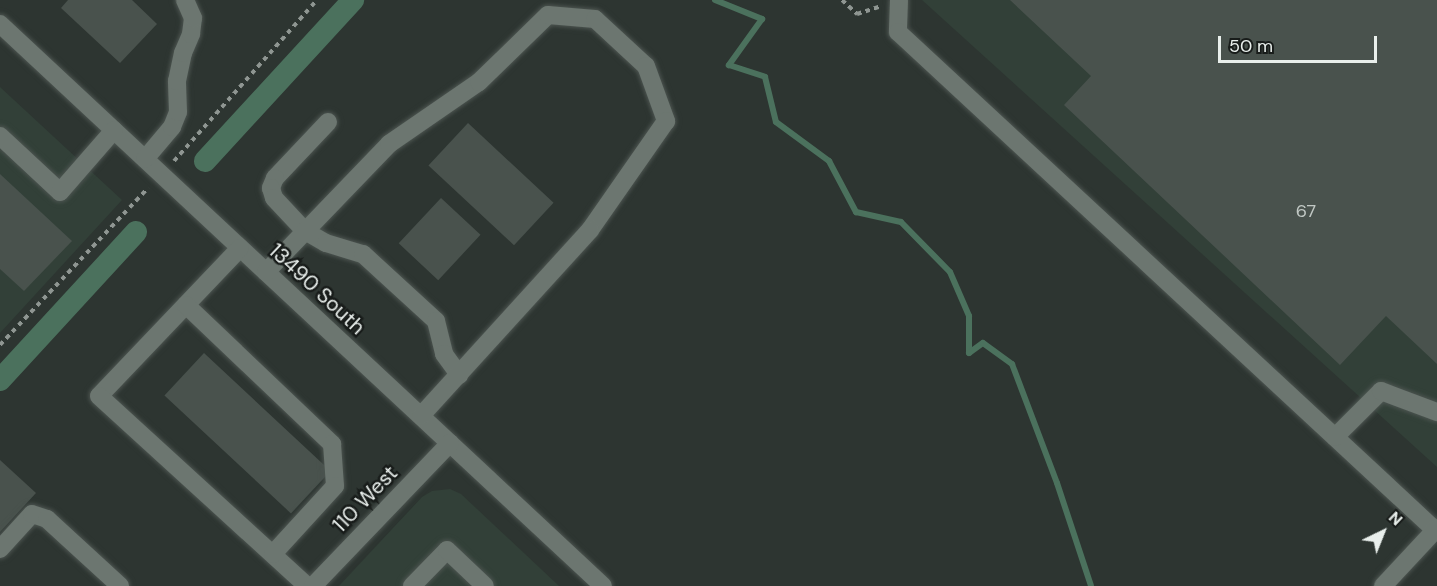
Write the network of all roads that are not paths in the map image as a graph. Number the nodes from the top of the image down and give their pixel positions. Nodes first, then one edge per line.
1 (185, 0) edge
2 (899, 0) edge
3 (0, 24) edge
4 (328, 122) dead end
5 (114, 130) junction
6 (0, 136) edge
7 (145, 159) junction
8 (305, 231) junction
9 (240, 248) junction
10 (266, 272) junction
11 (186, 305) junction
12 (459, 375) junction
13 (1437, 412) edge
14 (422, 416) junction
15 (1335, 437) junction
16 (450, 443) junction
17 (1436, 529) edge
18 (0, 549) edge
19 (273, 554) junction
20 (120, 586) edge
21 (307, 586) edge
22 (313, 586) edge
23 (412, 586) edge
24 (485, 586) edge
25 (603, 586) edge
26 (1383, 586) edge

1 - 7 street
2 - 15 street
3 - 5 street, 13490 South
4 - 8 street
5 - 6 street
5 - 7 street, 13490 South
7 - 9 street, 13490 South
8 - 10 street
8 - 12 street
8 - 12 street
9 - 10 street, 13490 South
9 - 11 street
10 - 14 street, 13490 South
11 - 19 street
11 - 19 street
12 - 14 street
13 - 15 street
14 - 16 street, 13490 South
15 - 17 street
16 - 22 street, 110 West
16 - 25 street, 13490 South
17 - 26 street
18 - 20 street
19 - 21 street
23 - 24 street

